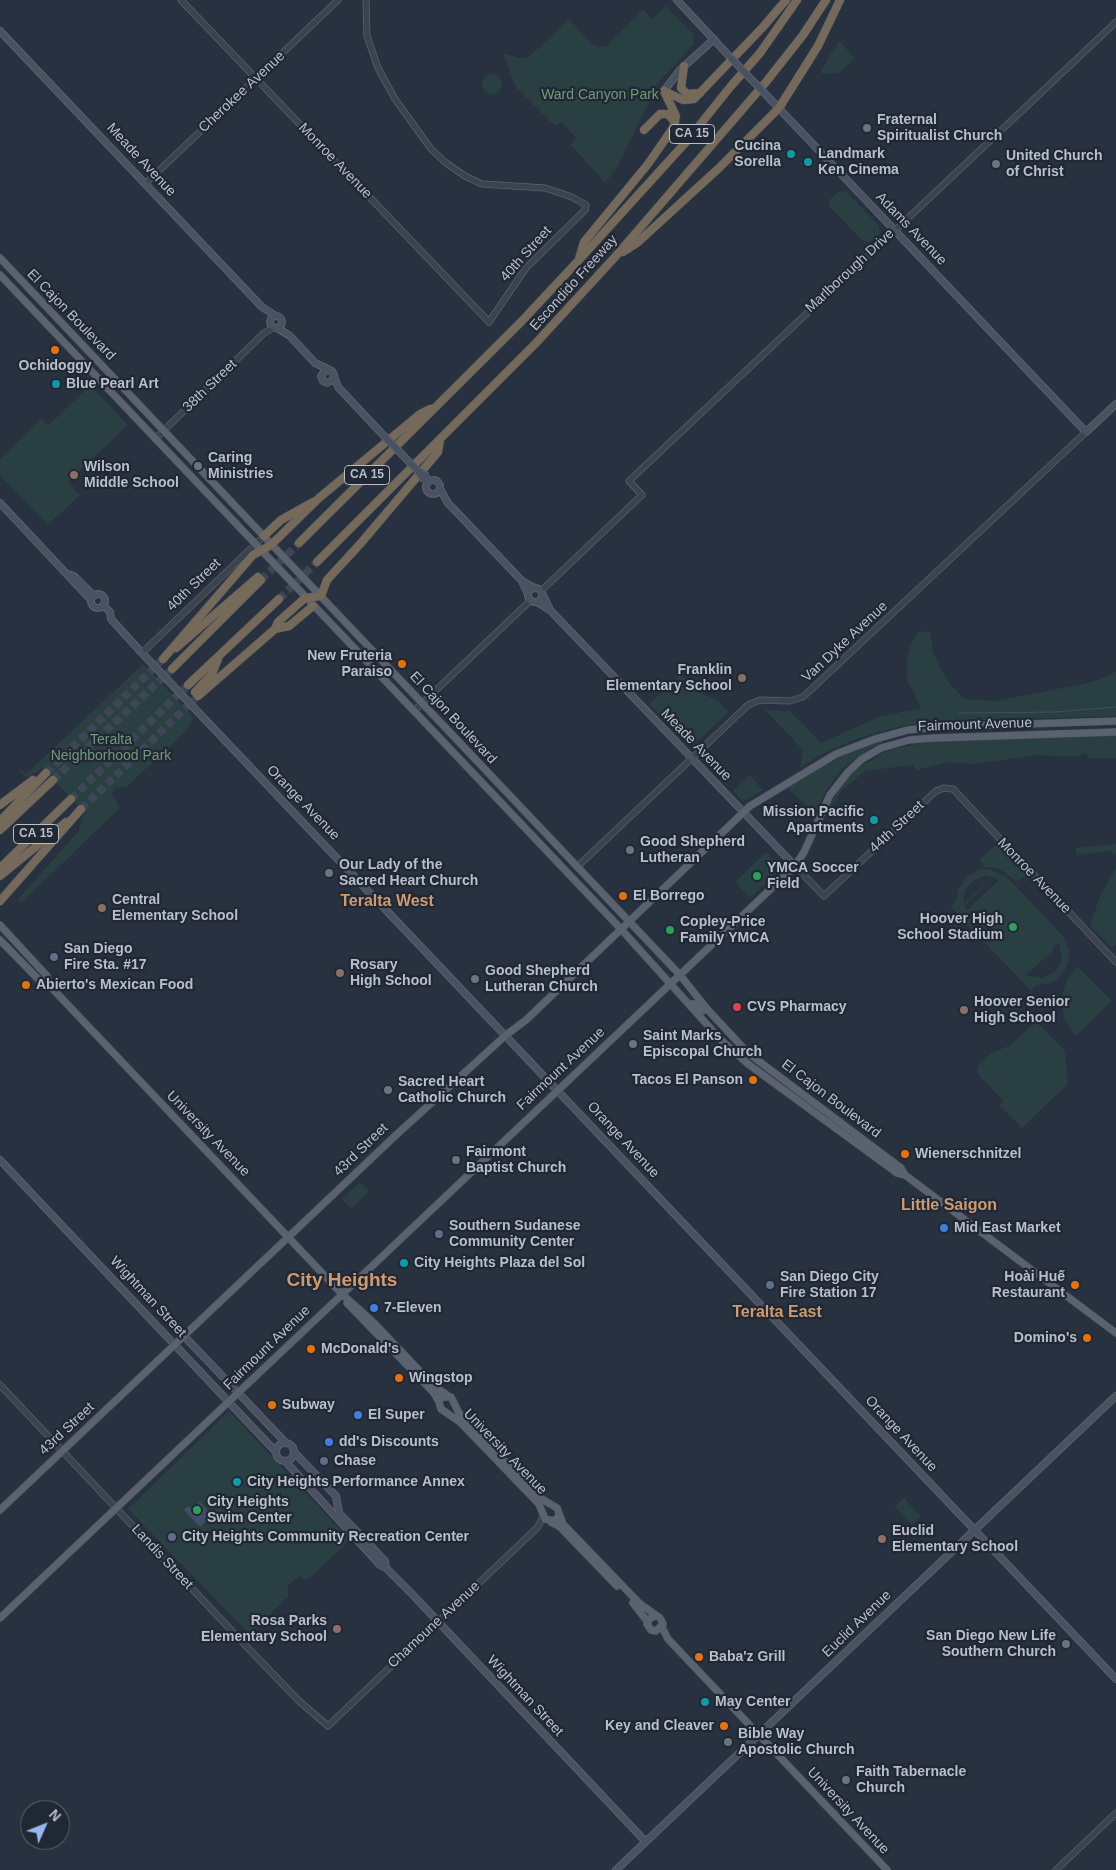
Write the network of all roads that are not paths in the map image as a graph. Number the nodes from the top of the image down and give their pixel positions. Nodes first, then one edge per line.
1 (181, 0) edge
2 (338, 0) edge
3 (366, 0) edge
4 (677, 0) edge
5 (786, 0) edge
6 (796, 0) edge
7 (826, 0) edge
8 (840, 0) edge
9 (1116, 22) edge
10 (0, 31) edge
11 (714, 39) junction
12 (684, 66) junction
13 (256, 78) junction
14 (664, 91) junction
15 (700, 93) junction
16 (779, 108) junction
17 (675, 122) junction
18 (644, 130) dead end
19 (145, 184) junction
20 (895, 229) junction
21 (615, 257) junction
22 (0, 258) edge
23 (578, 261) junction
24 (0, 275) edge
25 (262, 307) junction
26 (276, 316) junction
27 (282, 322) junction
28 (488, 322) joint
29 (272, 325) junction
30 (290, 336) junction
31 (315, 363) junction
32 (328, 370) junction
33 (334, 375) junction
34 (321, 376) junction
35 (327, 383) junction
36 (338, 387) junction
37 (1116, 404) edge
38 (434, 408) junction
39 (164, 431) junction
40 (1086, 432) junction
41 (155, 439) junction
42 (440, 440) junction
43 (425, 478) junction
44 (435, 480) junction
45 (426, 488) junction
46 (440, 489) junction
47 (432, 494) junction
48 (319, 498) junction
49 (0, 503) edge
50 (448, 503) junction
51 (264, 536) junction
52 (299, 543) tunnel mouth
53 (255, 544) junction
54 (272, 545) junction
55 (261, 551) junction
56 (317, 562) tunnel mouth
57 (522, 581) junction
58 (539, 591) junction
59 (321, 596) junction
60 (92, 598) junction
61 (305, 598) junction
62 (279, 599) tunnel mouth
63 (532, 599) junction
64 (313, 606) junction
65 (100, 607) junction
66 (550, 610) junction
67 (275, 629) junction
68 (142, 653) junction
69 (218, 658) junction
70 (172, 668) tunnel mouth
71 (188, 686) tunnel mouth
72 (422, 704) junction
73 (414, 711) junction
74 (1116, 721) edge
75 (1116, 732) edge
76 (691, 758) junction
77 (53, 780) tunnel mouth
78 (953, 789) joint
79 (72, 799) tunnel mouth
80 (0, 805) edge
81 (743, 812) junction
82 (0, 820) edge
83 (0, 830) edge
84 (795, 866) junction
85 (577, 867) junction
86 (0, 868) edge
87 (0, 876) edge
88 (824, 896) joint
89 (0, 901) edge
90 (628, 921) junction
91 (0, 925) edge
92 (620, 928) junction
93 (0, 940) edge
94 (15, 956) junction
95 (1116, 962) edge
96 (37, 963) junction
97 (680, 975) junction
98 (671, 983) junction
99 (49, 985) junction
100 (689, 1004) junction
101 (707, 1009) junction
102 (506, 1035) junction
103 (721, 1040) junction
104 (736, 1041) junction
105 (558, 1089) junction
106 (826, 1121) junction
107 (849, 1129) junction
108 (0, 1160) edge
109 (905, 1175) junction
110 (288, 1237) junction
111 (342, 1294) junction
112 (348, 1300) junction
113 (1116, 1333) edge
114 (184, 1336) junction
115 (175, 1344) junction
116 (393, 1351) junction
117 (408, 1358) junction
118 (0, 1385) edge
119 (238, 1393) junction
120 (446, 1395) junction
121 (1116, 1396) edge
122 (229, 1402) junction
123 (439, 1402) junction
124 (454, 1404) junction
125 (446, 1411) junction
126 (286, 1443) junction
127 (62, 1451) junction
128 (276, 1452) junction
129 (294, 1452) junction
130 (285, 1461) junction
131 (552, 1506) junction
132 (116, 1509) junction
133 (0, 1510) edge
134 (559, 1516) junction
135 (547, 1518) junction
136 (975, 1530) junction
137 (386, 1568) junction
138 (655, 1616) junction
139 (0, 1618) edge
140 (648, 1621) junction
141 (438, 1622) junction
142 (659, 1629) junction
143 (1116, 1679) edge
144 (328, 1726) joint
145 (758, 1735) junction
146 (1116, 1813) edge
147 (645, 1841) junction
148 (616, 1870) edge
149 (886, 1870) edge
150 (1056, 1870) edge

1 - 13 street, Monroe Avenue
2 - 13 street, Cherokee Avenue
3 - 28 street, 40th Street
4 - 11 main road, Adams Avenue
5 - 15 highway
6 - 23 highway, Escondido Freeway / CA 15
7 - 21 highway, Escondido Freeway / CA 15
8 - 16 highway
9 - 20 street, Marlborough Drive
10 - 19 main road, Meade Avenue
11 - 12 main road
11 - 16 main road, Adams Avenue, bridge
12 - 14 main road
12 - 15 highway
13 - 19 street, Cherokee Avenue
13 - 28 street, Monroe Avenue
14 - 15 highway
14 - 17 highway
16 - 20 main road, Adams Avenue
16 - 21 highway
17 - 18 highway
17 - 23 highway
19 - 25 main road, Meade Avenue
20 - 40 main road, Adams Avenue
20 - 58 street, Marlborough Drive
21 - 42 highway, Escondido Freeway / CA 15
22 - 39 main road, El Cajon Boulevard
23 - 38 highway, Escondido Freeway / CA 15
24 - 41 main road, El Cajon Boulevard
25 - 26 main road, Meade Avenue
25 - 29 main road, Meade Avenue
26 - 27 main road, Meade Avenue
26 - 29 main road
27 - 29 main road
27 - 30 main road, Meade Avenue
29 - 30 main road, Meade Avenue
29 - 39 street, 38th Street
30 - 31 main road, Meade Avenue
31 - 32 main road, Meade Avenue
31 - 34 main road, Meade Avenue
32 - 33 main road, Meade Avenue
32 - 34 main road
33 - 35 main road
33 - 36 main road, Meade Avenue
34 - 35 main road, Meade Avenue
35 - 36 main road, Meade Avenue
36 - 43 main road, Meade Avenue, bridge
37 - 40 main road, Van Dyke Avenue
38 - 48 highway
38 - 52 highway, Escondido Freeway / CA 15
39 - 41 street, 38th Street
39 - 51 main road, El Cajon Boulevard
40 - 76 street, Van Dyke Avenue
41 - 53 main road, El Cajon Boulevard
42 - 56 highway, Escondido Freeway / CA 15
42 - 59 highway
43 - 44 main road, Meade Avenue
43 - 45 main road
44 - 45 main road
44 - 46 main road
45 - 47 main road
46 - 47 main road
46 - 50 main road
47 - 50 main road
48 - 51 highway
48 - 54 highway
49 - 60 main road
50 - 57 main road
51 - 53 street, 40th Street
51 - 54 main road, El Cajon Boulevard
53 - 55 main road, El Cajon Boulevard
53 - 68 street, 40th Street
54 - 55 highway
54 - 59 main road, El Cajon Boulevard
55 - 61 main road, El Cajon Boulevard
55 - 70 highway
57 - 58 main road
57 - 63 main road
58 - 63 main road
58 - 63 main road
58 - 66 main road, Meade Avenue
59 - 61 highway
59 - 72 main road, El Cajon Boulevard
60 - 65 main road
60 - 65 main road
61 - 64 main road, El Cajon Boulevard
61 - 67 highway
62 - 69 highway
63 - 66 main road, Meade Avenue
63 - 72 street
64 - 67 highway
64 - 73 main road, El Cajon Boulevard
65 - 68 main road, Orange Avenue
66 - 76 main road, Meade Avenue
67 - 69 highway
68 - 102 main road, Orange Avenue
69 - 71 highway
72 - 73 street
72 - 85 main road, El Cajon Boulevard
73 - 92 main road, El Cajon Boulevard
74 - 81 main road, Fairmount Avenue
75 - 84 main road, Fairmount Avenue
76 - 81 main road, Meade Avenue
76 - 85 street, Van Dyke Avenue
77 - 83 highway, CA 15
78 - 88 street, 44th Street
78 - 95 street, Monroe Avenue
79 - 86 highway, CA 15
80 - 82 highway
81 - 84 main road, Meade Avenue
81 - 90 main road, 43rd Street
84 - 88 street, Meade Avenue
84 - 97 main road, Fairmount Avenue
85 - 90 main road, El Cajon Boulevard
87 - 89 highway
90 - 92 main road, 43rd Street
90 - 97 main road, El Cajon Boulevard
91 - 96 main road, University Avenue
92 - 98 main road, El Cajon Boulevard
92 - 102 main road, 43rd Street
93 - 94 main road, University Avenue
94 - 96 main road
94 - 99 main road, University Avenue
96 - 99 main road, University Avenue
97 - 98 main road, Fairmount Avenue
97 - 101 main road, El Cajon Boulevard
98 - 100 main road, El Cajon Boulevard
98 - 105 main road, Fairmount Avenue
99 - 110 main road, University Avenue
100 - 101 main road
100 - 103 main road, El Cajon Boulevard
101 - 104 main road, El Cajon Boulevard
102 - 105 main road, Orange Avenue
102 - 110 main road, 43rd Street
103 - 104 main road
103 - 106 main road, El Cajon Boulevard
104 - 107 main road, El Cajon Boulevard
105 - 111 main road, Fairmount Avenue
105 - 136 main road, Orange Avenue
106 - 107 main road
106 - 109 main road, El Cajon Boulevard
107 - 109 main road, El Cajon Boulevard
108 - 115 main road, Wightman Street
109 - 113 main road, El Cajon Boulevard
110 - 111 main road, University Avenue
110 - 114 main road, 43rd Street
111 - 112 main road, University Avenue
111 - 119 main road, Fairmount Avenue
112 - 116 main road, University Avenue
112 - 117 main road, University Avenue
114 - 115 main road, 43rd Street
114 - 119 main road, Wightman Street
115 - 122 main road, Wightman Street
115 - 127 main road, 43rd Street
116 - 117 main road
116 - 123 main road, University Avenue
117 - 120 main road, University Avenue
118 - 127 street, Landis Street
119 - 122 main road, Fairmount Avenue
119 - 126 main road, Wightman Street
120 - 123 main road
120 - 124 main road
121 - 136 main road, Euclid Avenue
122 - 128 main road, Wightman Street
122 - 132 main road, Fairmount Avenue
123 - 125 main road
124 - 125 main road
124 - 131 main road, University Avenue
125 - 135 main road, University Avenue
126 - 128 main road
126 - 129 main road, Wightman Street
127 - 132 street, Landis Street
127 - 133 main road, 43rd Street
128 - 130 main road, Wightman Street
129 - 130 main road
129 - 137 main road, Wightman Street
130 - 137 main road, Wightman Street
131 - 134 main road, University Avenue
131 - 135 main road
132 - 139 main road, Fairmount Avenue
132 - 144 street, Landis Street
134 - 135 main road
134 - 138 main road
135 - 140 main road, University Avenue
135 - 141 street, Chamoune Avenue
136 - 143 main road, Orange Avenue
136 - 145 main road, Euclid Avenue
137 - 141 main road, Wightman Street
138 - 140 main road
138 - 142 main road
140 - 142 main road, University Avenue
141 - 144 street, Chamoune Avenue
141 - 147 main road, Wightman Street
142 - 145 main road, University Avenue
145 - 147 main road, Euclid Avenue
145 - 149 main road, University Avenue
146 - 150 street
147 - 148 main road, Euclid Avenue

